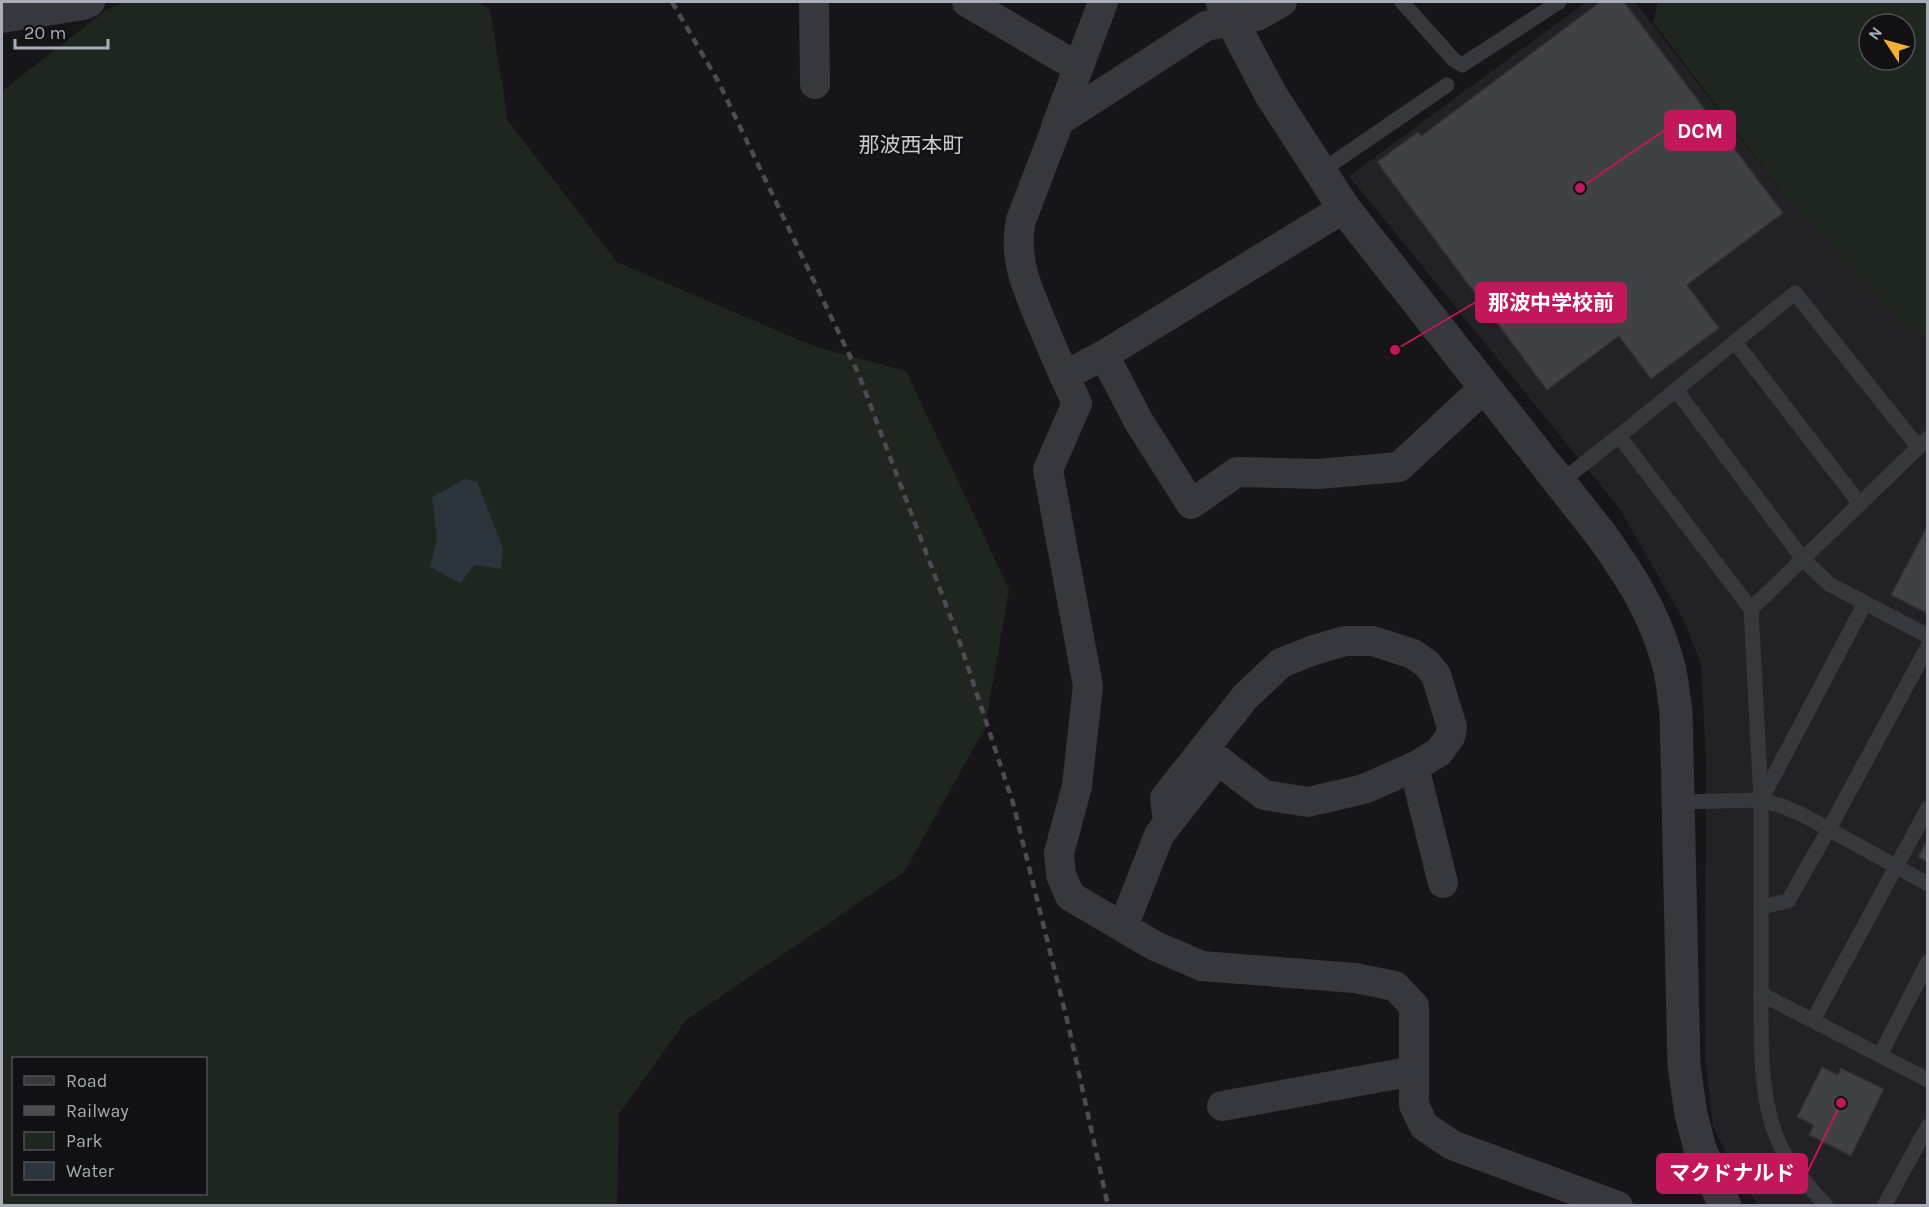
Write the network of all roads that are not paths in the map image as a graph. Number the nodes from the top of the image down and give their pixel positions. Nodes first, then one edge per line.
1 (90, 2) edge
2 (814, 2) edge
3 (967, 2) edge
4 (1103, 2) edge
5 (1282, 2) edge
6 (1402, 2) edge
7 (1559, 2) edge
8 (1227, 11) edge
9 (2, 18) edge
10 (1079, 66) junction
11 (816, 84) dead end
12 (1447, 86) dead end
13 (1056, 127) junction
14 (1320, 172) junction
15 (1344, 208) junction
16 (1735, 342) junction
17 (1104, 355) junction
18 (1064, 376) junction
19 (1484, 388) junction
20 (1676, 390) junction
21 (1619, 436) junction
22 (1923, 443) edge
23 (1559, 483) junction
24 (1860, 504) junction
25 (1803, 558) junction
26 (1865, 603) junction
27 (1751, 609) junction
28 (1928, 636) edge
29 (1928, 646) edge
30 (1414, 767) junction
31 (1761, 800) junction
32 (1678, 802) junction
33 (1928, 808) edge
34 (1168, 822) junction
35 (1829, 829) junction
36 (1897, 867) junction
37 (1443, 883) dead end
38 (1928, 884) edge
39 (1761, 908) junction
40 (1123, 927) junction
41 (1928, 962) edge
42 (1761, 994) junction
43 (1814, 1020) junction
44 (1880, 1055) junction
45 (1414, 1071) junction
46 (1928, 1080) edge
47 (1222, 1106) dead end
48 (1928, 1126) edge
49 (1720, 1204) edge
50 (1618, 1206) edge
51 (1826, 1206) edge
52 (1884, 1206) edge

1 - 9 street
2 - 11 street
3 - 10 street
4 - 10 street
5 - 8 street
6 - 7 lane
8 - 13 street
8 - 14 street
10 - 13 street
12 - 14 lane
13 - 18 street
14 - 15 street
15 - 17 street
15 - 19 street
16 - 20 lane
16 - 22 lane
16 - 24 lane
17 - 18 street
17 - 19 street
18 - 40 street
19 - 23 street
20 - 21 lane
20 - 25 lane
21 - 23 lane
21 - 27 lane
22 - 24 lane
23 - 32 street
24 - 25 lane
25 - 26 lane
25 - 27 lane
26 - 28 lane
26 - 31 lane
27 - 31 lane
29 - 35 lane
30 - 34 street
30 - 34 street
30 - 37 street
31 - 32 lane
31 - 35 lane
31 - 39 lane
32 - 49 street
33 - 36 lane
34 - 40 street
35 - 36 lane
35 - 39 lane
36 - 38 lane
36 - 43 lane
39 - 42 lane
40 - 45 street
41 - 44 lane
42 - 43 lane
42 - 51 lane
43 - 44 lane
44 - 46 lane
45 - 47 street
45 - 50 street
48 - 52 lane

